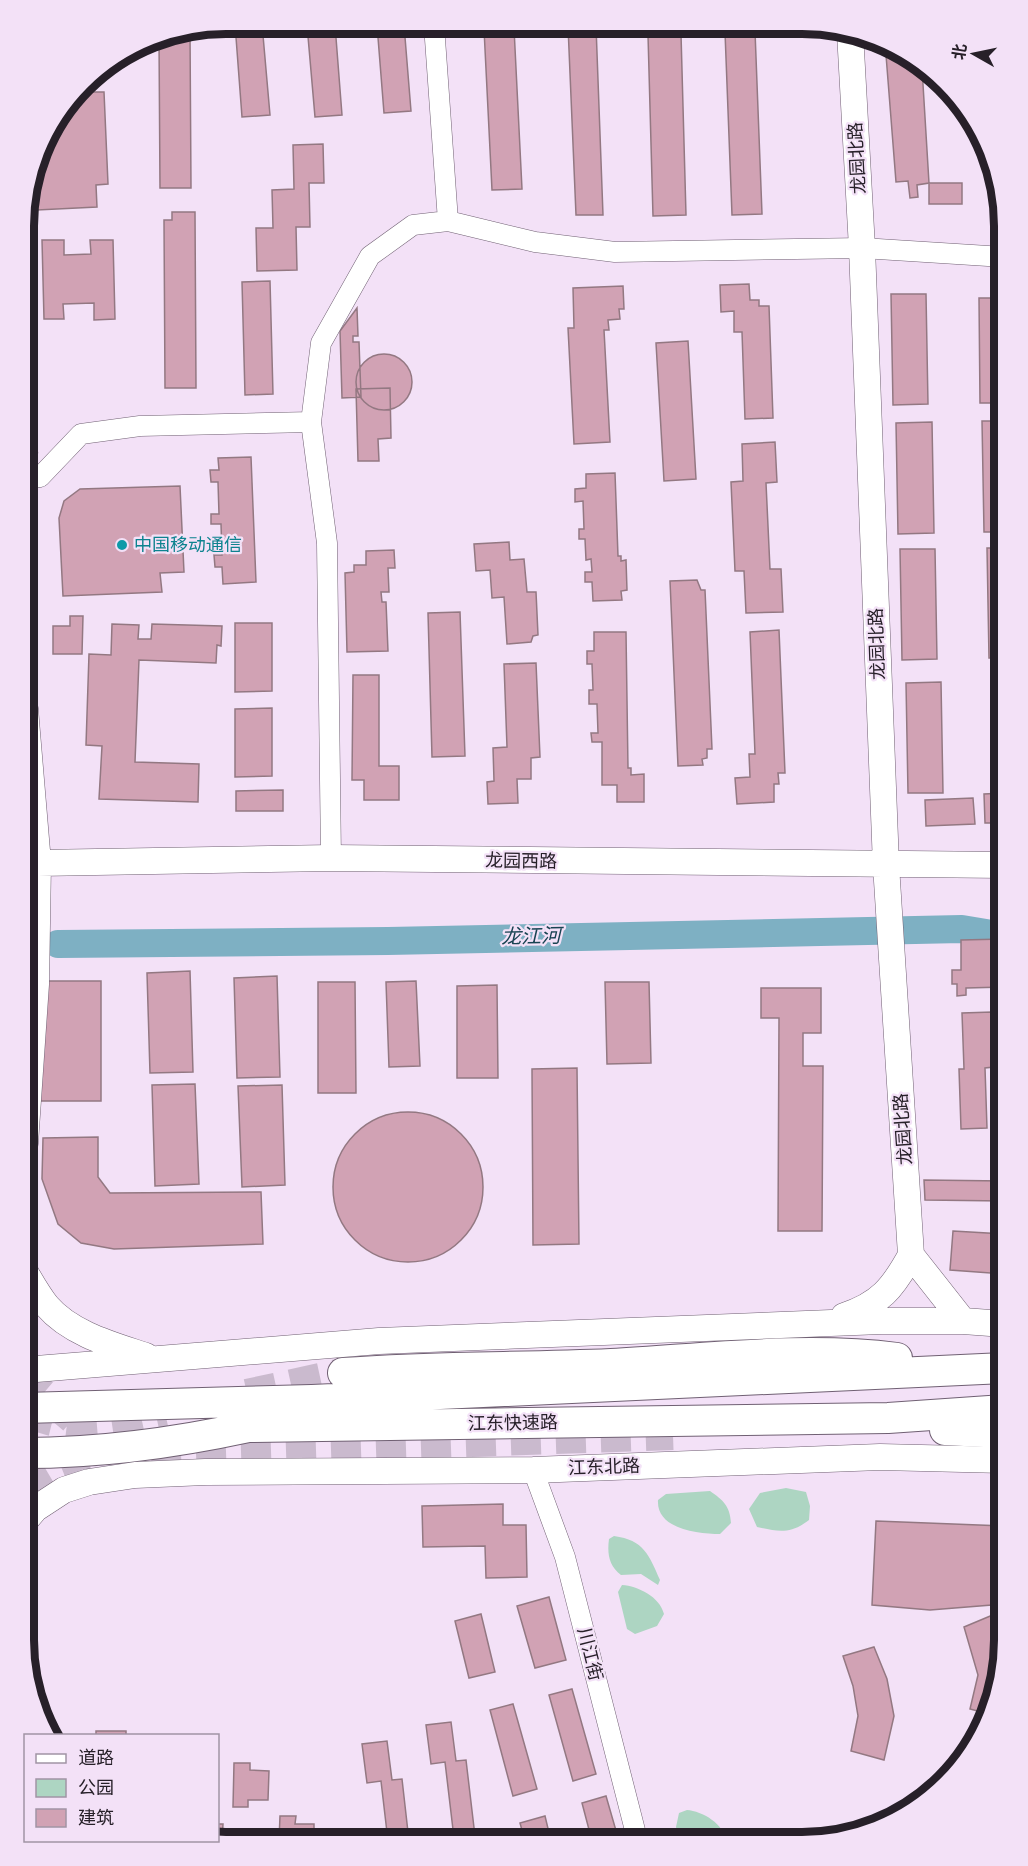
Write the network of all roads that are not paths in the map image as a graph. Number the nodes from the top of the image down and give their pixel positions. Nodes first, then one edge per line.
1 (435, 35) edge
2 (851, 41) edge
3 (448, 220) junction
4 (862, 248) junction
5 (994, 256) edge
6 (310, 422) junction
7 (34, 477) edge
8 (34, 815) edge
9 (331, 858) junction
10 (38, 862) junction
11 (886, 865) junction
12 (994, 866) edge
13 (34, 1013) edge
14 (912, 1255) junction
15 (34, 1285) edge
16 (963, 1321) junction
17 (993, 1323) edge
18 (819, 1324) junction
19 (155, 1359) junction
20 (990, 1368) edge
21 (34, 1369) edge
22 (344, 1373) tunnel mouth
23 (183, 1402) junction
24 (34, 1408) edge
25 (993, 1411) edge
26 (993, 1432) edge
27 (699, 1434) tunnel mouth
28 (185, 1441) junction
29 (34, 1453) edge
30 (78, 1453) junction
31 (993, 1460) edge
32 (533, 1470) junction
33 (205, 1472) junction
34 (34, 1510) edge
35 (635, 1832) edge

1 - 3 street
2 - 4 main road, 龙园北路
3 - 4 street
3 - 6 street
4 - 5 street
4 - 11 main road, 龙园北路
6 - 7 street
6 - 9 street
8 - 10 main road
9 - 10 main road, 龙园西路
9 - 11 main road, 龙园西路
10 - 13 main road
11 - 12 main road, 龙园西路
11 - 14 main road, 龙园北路
14 - 16 main road
14 - 18 main road
15 - 19 main road
16 - 17 main road
16 - 18 main road
18 - 19 main road
19 - 21 main road
20 - 22 highway
20 - 23 highway, 江东快速路
23 - 24 highway, 江东快速路
23 - 28 highway
25 - 28 highway, 江东快速路
26 - 27 highway
28 - 30 highway, 江东快速路
29 - 30 highway, 江东快速路
30 - 33 main road
31 - 32 main road, 江东北路
32 - 33 main road, 江东北路
32 - 35 street, 川江街
33 - 34 main road

